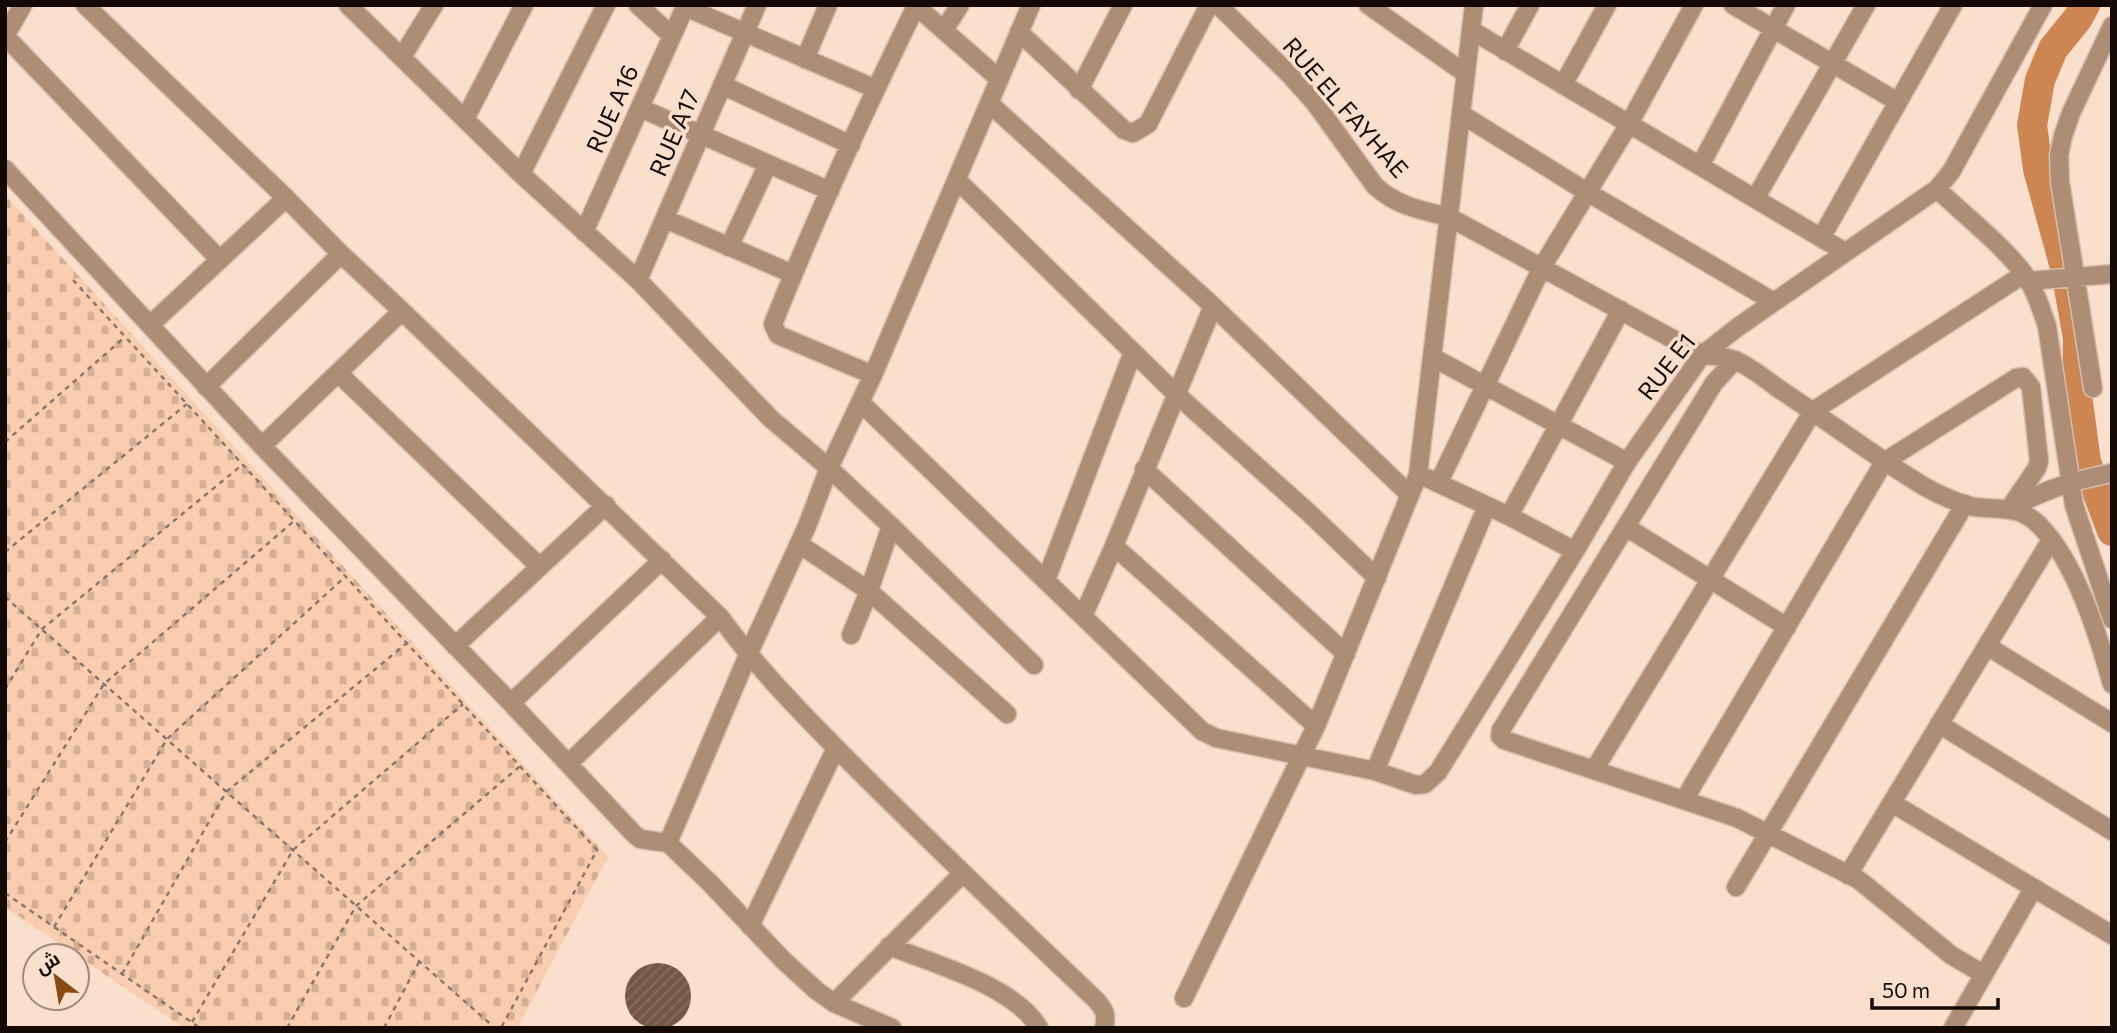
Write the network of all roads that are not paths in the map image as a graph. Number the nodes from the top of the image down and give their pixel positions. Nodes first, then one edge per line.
1 (23, 5) edge
2 (85, 5) edge
3 (348, 5) edge
4 (434, 5) edge
5 (524, 5) edge
6 (606, 5) edge
7 (638, 5) edge
8 (757, 5) edge
9 (828, 5) edge
10 (960, 5) edge
11 (1031, 5) edge
12 (1123, 5) edge
13 (1209, 5) edge
14 (1218, 5) edge
15 (1368, 5) edge
16 (1474, 5) edge
17 (1530, 5) edge
18 (1607, 5) edge
19 (1694, 5) edge
20 (1733, 5) edge
21 (1786, 5) edge
22 (1866, 5) edge
23 (1953, 5) edge
24 (685, 6) edge
25 (916, 6) edge
26 (2040, 6) edge
27 (2112, 26) edge
28 (1774, 27) junction
29 (944, 30) junction
30 (1471, 30) junction
31 (745, 32) junction
32 (1019, 32) junction
33 (5, 36) edge
34 (672, 36) junction
35 (1505, 51) junction
36 (402, 57) junction
37 (805, 58) junction
38 (1834, 63) junction
39 (1466, 74) junction
40 (998, 78) junction
41 (722, 85) junction
42 (1563, 85) junction
43 (876, 89) junction
44 (1079, 90) junction
45 (1898, 102) junction
46 (990, 103) junction
47 (640, 108) junction
48 (1461, 114) junction
49 (465, 119) junction
50 (1629, 124) junction
51 (701, 135) junction
52 (851, 145) junction
53 (768, 164) junction
54 (1700, 166) junction
55 (5, 169) edge
56 (521, 174) junction
57 (957, 180) junction
58 (1937, 189) junction
59 (830, 191) junction
60 (1587, 192) junction
61 (286, 198) junction
62 (1755, 199) junction
63 (1449, 217) junction
64 (665, 219) junction
65 (584, 232) junction
66 (1821, 238) junction
67 (729, 247) junction
68 (1845, 252) junction
69 (341, 254) junction
70 (219, 260) junction
71 (1542, 267) junction
72 (793, 274) junction
73 (2112, 274) edge
74 (2026, 277) junction
75 (2076, 278) junction
76 (638, 280) junction
77 (1774, 302) junction
78 (1213, 306) junction
79 (402, 310) junction
80 (1621, 310) junction
81 (150, 325) junction
82 (1133, 352) junction
83 (1702, 355) junction
84 (1432, 357) junction
85 (1735, 360) junction
86 (338, 373) junction
87 (873, 375) junction
88 (1487, 386) junction
89 (206, 387) junction
90 (2093, 388) dead end
91 (1175, 394) junction
92 (860, 402) junction
93 (1813, 411) junction
94 (1556, 426) junction
95 (262, 446) junction
96 (1627, 462) junction
97 (1884, 462) junction
98 (829, 468) junction
99 (1144, 469) junction
100 (2112, 473) edge
101 (1418, 475) junction
102 (2069, 481) junction
103 (1439, 482) junction
104 (1410, 495) junction
105 (1965, 504) junction
106 (606, 505) junction
107 (1487, 506) junction
108 (2009, 509) junction
109 (1509, 516) junction
110 (891, 526) junction
111 (1626, 527) junction
112 (2051, 540) junction
113 (799, 544) junction
114 (1114, 546) junction
115 (1575, 551) junction
116 (662, 560) junction
117 (539, 566) junction
118 (1377, 578) junction
119 (1711, 579) junction
120 (1046, 580) junction
121 (869, 591) junction
122 (1083, 616) junction
123 (720, 617) junction
124 (2112, 619) edge
125 (1787, 626) junction
126 (851, 635) dead end
127 (455, 646) junction
128 (1987, 646) junction
129 (1346, 654) junction
130 (748, 655) junction
131 (1034, 665) dead end
132 (2112, 684) edge
133 (511, 703) junction
134 (1007, 714) dead end
135 (2112, 723) edge
136 (1939, 724) junction
137 (1316, 726) junction
138 (836, 748) junction
139 (1301, 756) junction
140 (568, 764) junction
141 (1594, 770) junction
142 (1375, 771) junction
143 (1684, 800) junction
144 (1892, 803) junction
145 (2112, 831) edge
146 (1768, 834) junction
147 (668, 843) junction
148 (962, 874) junction
149 (1848, 874) junction
150 (1736, 887) dead end
151 (2033, 889) junction
152 (750, 926) junction
153 (2112, 935) edge
154 (889, 946) junction
155 (1983, 974) junction
156 (1184, 998) dead end
157 (834, 1003) junction
158 (892, 1028) edge
159 (1039, 1028) edge
160 (1104, 1028) edge
161 (1952, 1028) edge

1 - 33 street
2 - 61 street
3 - 36 street
4 - 36 street
5 - 49 street
6 - 56 street
7 - 34 street
8 - 31 street, RUE A17
9 - 37 street
10 - 29 street
11 - 32 street
12 - 44 street
13 - 44 street
14 - 63 street, RUE EL FAYHAE
15 - 39 street
16 - 30 street
17 - 35 street
18 - 42 street
19 - 50 street
20 - 28 street
21 - 28 street
22 - 38 street
23 - 45 street
24 - 31 street
24 - 34 street, RUE A16
25 - 29 street
25 - 43 street
26 - 58 street, RUE E1
27 - 75 street
28 - 38 street
28 - 54 street
29 - 40 street
30 - 35 street
30 - 39 street
31 - 37 street
31 - 41 street, RUE A17
32 - 40 street
32 - 44 street
33 - 70 street
34 - 47 street, RUE A16
35 - 42 street
36 - 49 street
37 - 43 street
38 - 45 street
38 - 62 street
39 - 48 street
40 - 46 street
41 - 51 street, RUE A17
41 - 52 street
42 - 50 street
43 - 52 street
45 - 66 street
46 - 57 street
46 - 78 street
47 - 51 street
47 - 65 street, RUE A16
48 - 60 street
48 - 63 street
49 - 56 street
50 - 54 street
50 - 60 street
51 - 53 street
51 - 64 street, RUE A17
52 - 59 street
53 - 59 street
53 - 67 street
54 - 62 street
55 - 81 street
56 - 65 street
57 - 82 street
57 - 87 street
58 - 68 street, RUE E1
58 - 74 street
59 - 72 street
60 - 71 street
60 - 77 street
61 - 69 street
61 - 70 street
62 - 66 street
63 - 71 street, RUE EL FAYHAE
63 - 84 street
64 - 67 street
64 - 76 street, RUE A17
65 - 76 street
66 - 68 street
67 - 72 street
68 - 77 street, RUE E1
69 - 79 street
69 - 89 street
70 - 81 street
71 - 80 street, RUE EL FAYHAE
71 - 88 street
72 - 87 street
73 - 75 street
74 - 75 street
74 - 93 street
74 - 102 street
75 - 90 street
76 - 98 street
77 - 83 street, RUE E1
78 - 91 street
78 - 104 street
79 - 86 street
79 - 106 street
80 - 83 street, RUE EL FAYHAE
80 - 94 street
81 - 89 street
82 - 91 street
82 - 120 street
83 - 85 street
83 - 96 street, RUE E1
84 - 88 street
84 - 101 street
85 - 93 street
85 - 111 street
86 - 95 street
86 - 117 street
87 - 92 street
88 - 94 street
88 - 103 street
89 - 95 street
91 - 99 street
91 - 118 street
92 - 98 street
92 - 120 street
93 - 97 street
93 - 119 street
94 - 96 street
94 - 109 street
95 - 127 street
96 - 115 street, RUE E1
97 - 105 street
97 - 108 street
97 - 125 street
98 - 110 street
98 - 113 street
99 - 114 street
99 - 129 street
100 - 102 street
101 - 103 street
101 - 104 street
102 - 108 street
102 - 124 street
103 - 107 street
104 - 118 street
105 - 108 street
105 - 146 street
106 - 116 street
106 - 117 street
107 - 109 street
107 - 142 street
108 - 112 street
109 - 115 street
110 - 121 street
110 - 131 street
111 - 119 street
111 - 141 street
112 - 128 street
112 - 132 street
113 - 121 street
113 - 130 street
114 - 122 street
114 - 137 street
115 - 142 street, RUE E1
116 - 123 street
116 - 133 street
117 - 127 street
118 - 129 street
119 - 125 street
119 - 141 street
120 - 122 street
121 - 126 street
121 - 134 street
122 - 139 street
123 - 130 street
123 - 140 street
125 - 143 street
127 - 133 street
128 - 135 street
128 - 136 street
129 - 137 street
130 - 138 street
130 - 147 street
133 - 140 street
136 - 144 street
136 - 145 street
137 - 139 street
138 - 148 street
138 - 152 street
139 - 142 street
139 - 156 street
140 - 147 street
141 - 143 street
143 - 146 street
144 - 149 street
144 - 151 street
146 - 149 street
146 - 150 street
147 - 152 street
148 - 154 street
148 - 160 street
149 - 155 street
151 - 153 street
151 - 155 street
152 - 157 street
154 - 157 street
154 - 159 street
155 - 161 street
157 - 158 street

